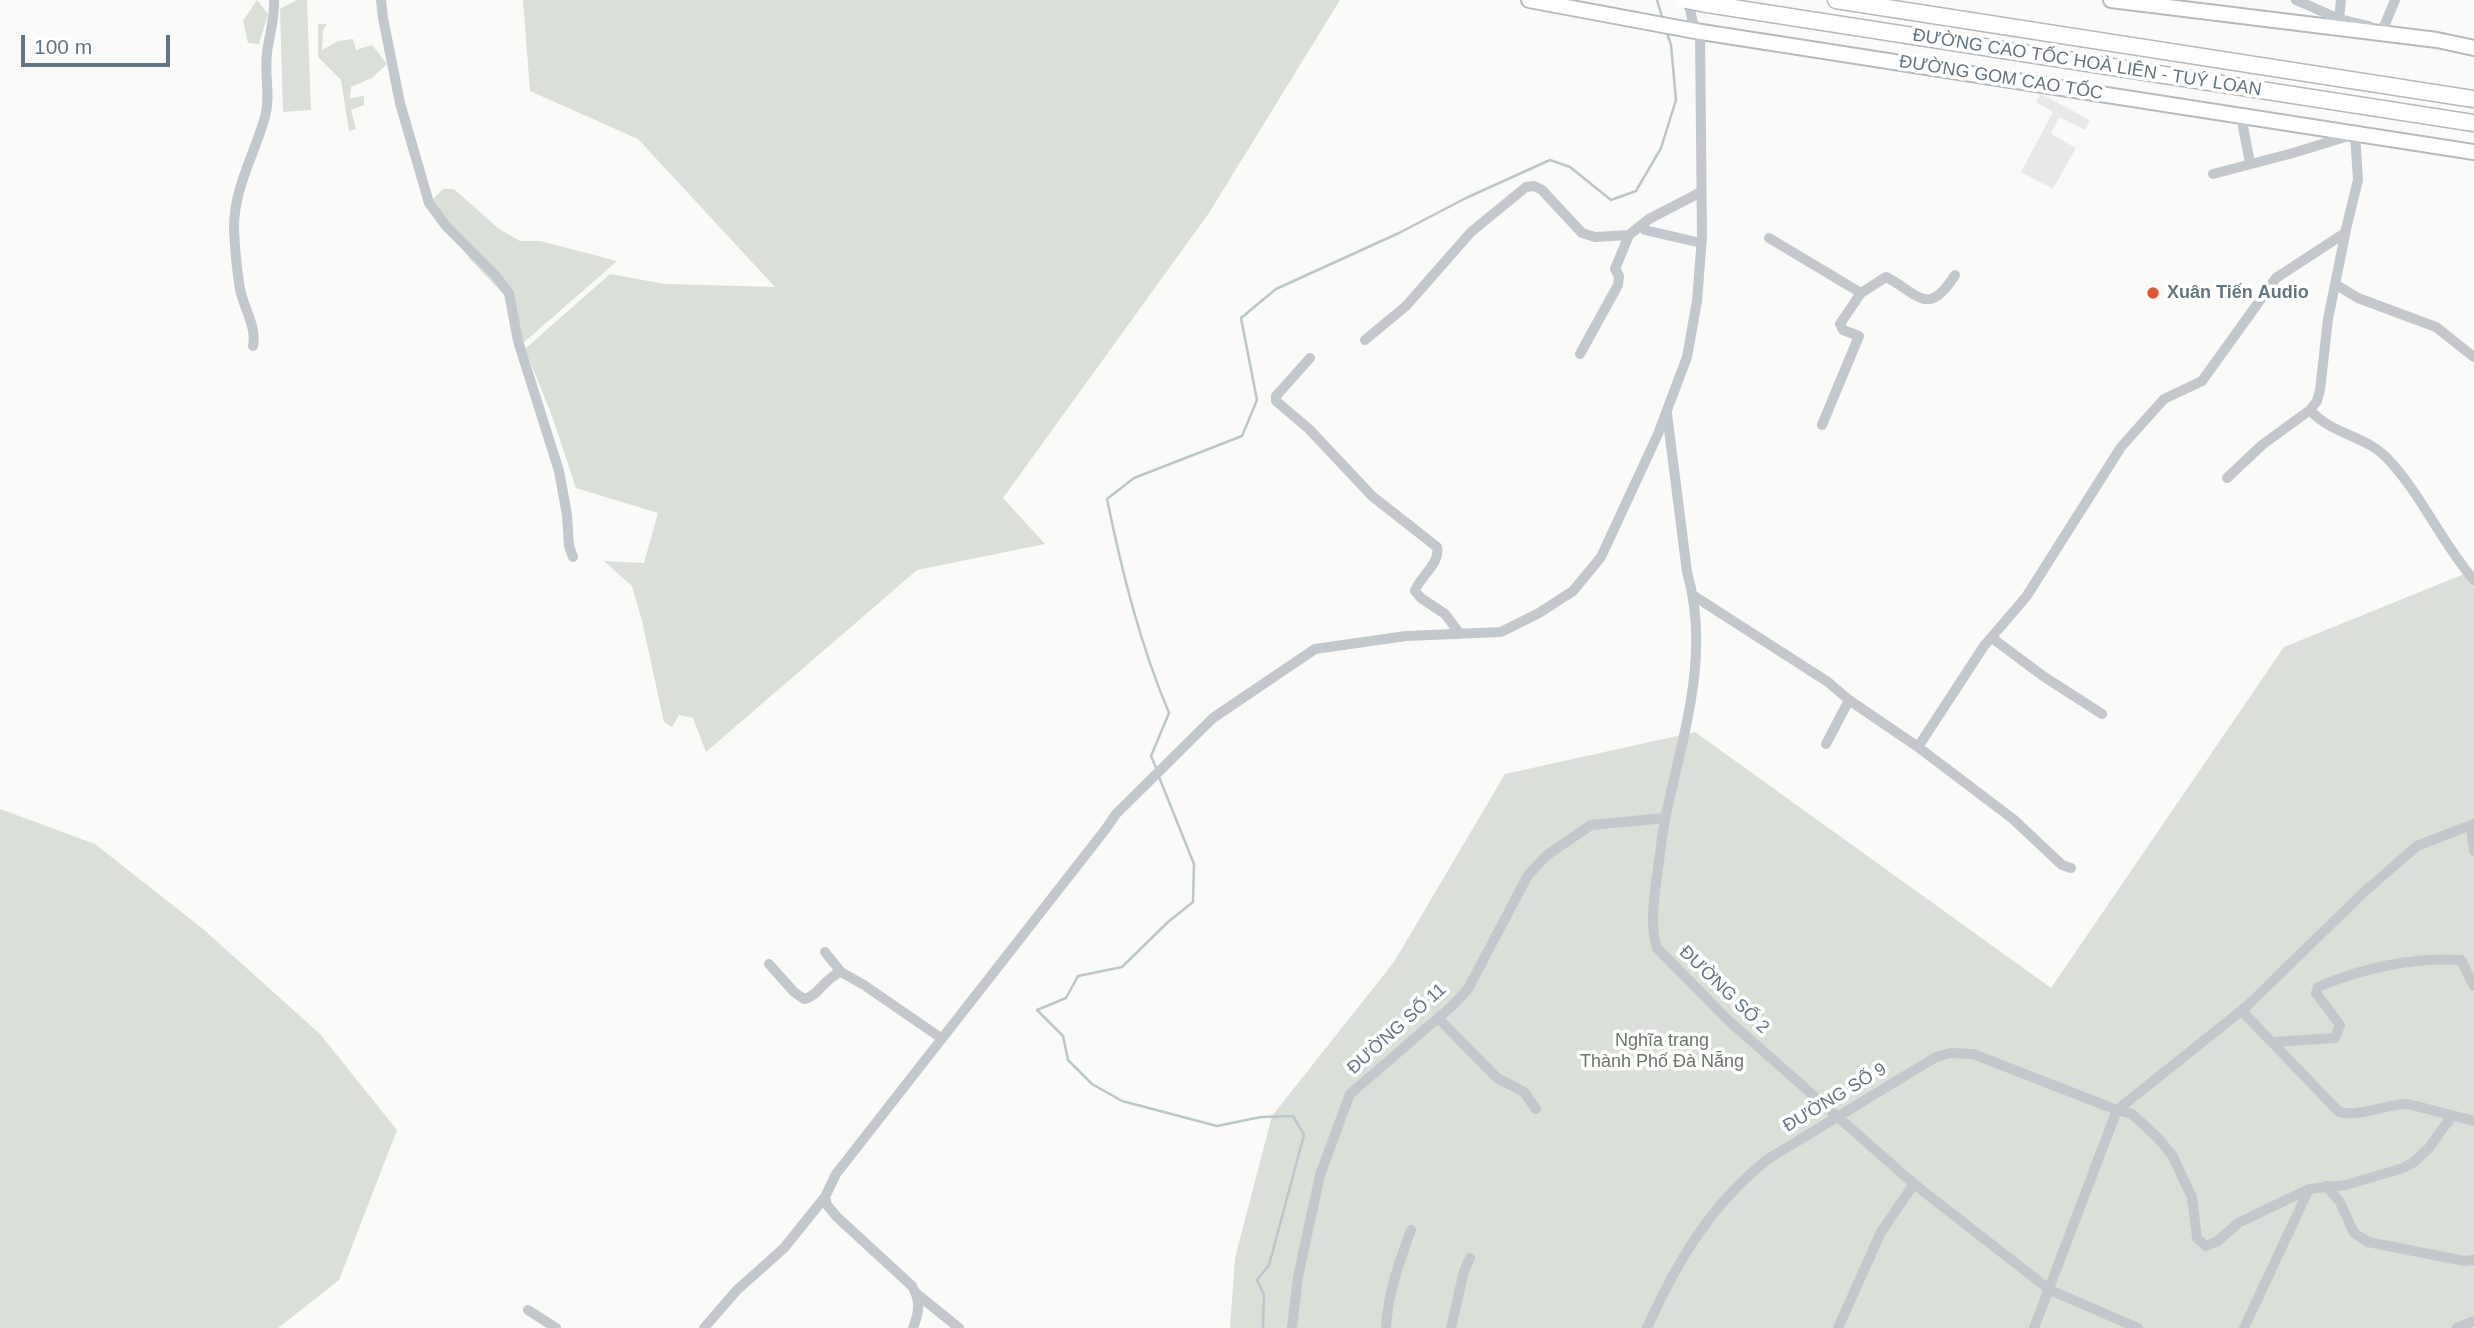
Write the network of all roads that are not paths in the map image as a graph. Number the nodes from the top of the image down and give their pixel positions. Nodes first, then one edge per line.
1 (274, 0) edge
2 (381, 0) edge
3 (1529, 0) edge
4 (1836, 0) edge
5 (2111, 0) edge
6 (2295, 0) edge
7 (2341, 0) edge
8 (2395, 0) edge
9 (1691, 1) edge
10 (2339, 19) junction
11 (2383, 29) junction
12 (1697, 31) junction
13 (2437, 40) junction
14 (2474, 48) edge
15 (2474, 99) edge
16 (2241, 116) junction
17 (2474, 123) edge
18 (2355, 134) junction
19 (2474, 152) edge
20 (2250, 163) junction
21 (2213, 174) dead end
22 (1701, 191) junction
23 (2349, 214) junction
24 (1645, 230) dead end
25 (1629, 235) junction
26 (1769, 239) dead end
27 (1701, 243) junction
28 (1955, 275) dead end
29 (2335, 284) junction
30 (1861, 293) junction
31 (1365, 340) dead end
32 (253, 346) dead end
33 (1580, 354) dead end
34 (2474, 357) edge
35 (1310, 358) dead end
36 (1667, 410) junction
37 (2310, 410) junction
38 (1822, 425) dead end
39 (2227, 478) dead end
40 (573, 558) dead end
41 (2474, 580) edge
42 (1694, 596) junction
43 (1460, 634) junction
44 (1992, 638) junction
45 (1849, 700) junction
46 (2102, 714) dead end
47 (1826, 744) dead end
48 (1918, 747) junction
49 (1665, 818) junction
50 (2472, 825) edge
51 (2474, 851) edge
52 (2071, 868) dead end
53 (825, 952) dead end
54 (769, 964) dead end
55 (841, 972) junction
56 (2474, 986) edge
57 (2242, 1011) junction
58 (1438, 1018) junction
59 (941, 1038) junction
60 (2273, 1042) junction
61 (1536, 1109) dead end
62 (2116, 1110) junction
63 (2451, 1116) junction
64 (1838, 1118) junction
65 (2474, 1121) edge
66 (1914, 1184) junction
67 (2326, 1186) junction
68 (2309, 1189) junction
69 (825, 1197) junction
70 (1411, 1230) dead end
71 (1470, 1258) dead end
72 (2474, 1261) edge
73 (2050, 1290) junction
74 (916, 1294) junction
75 (528, 1310) dead end
76 (2474, 1321) edge
77 (556, 1328) edge
78 (704, 1328) edge
79 (912, 1328) edge
80 (959, 1328) edge
81 (1292, 1328) edge
82 (1386, 1328) edge
83 (1451, 1328) edge
84 (1647, 1328) edge
85 (1838, 1328) edge
86 (2034, 1328) edge
87 (2138, 1328) edge
88 (2244, 1328) edge
89 (2457, 1328) edge

1 - 32 street
2 - 40 street
3 - 12 main road, ĐƯỜNG GOM CAO TỐC
4 - 15 highway, ĐƯỜNG CAO TỐC HOÀ LIÊN - TUÝ LOAN
5 - 13 main road
6 - 10 street
7 - 10 street
8 - 11 street
9 - 12 street
9 - 17 highway, ĐƯỜNG CAO TỐC HOÀ LIÊN - TUÝ LOAN
10 - 11 street
11 - 13 street
12 - 16 main road, ĐƯỜNG GOM CAO TỐC
12 - 22 street
13 - 14 main road
16 - 18 main road, ĐƯỜNG GOM CAO TỐC
16 - 20 street
18 - 19 main road, ĐƯỜNG GOM CAO TỐC
18 - 20 street
18 - 23 street
20 - 21 street
22 - 25 street
22 - 27 street
23 - 29 street
23 - 44 street
24 - 27 street
25 - 31 street
25 - 33 street
26 - 30 street
27 - 36 street
28 - 30 street
29 - 34 street
29 - 37 street
30 - 38 street
35 - 43 street
36 - 42 street, ĐƯỜNG SỐ 2
36 - 43 street
37 - 39 street
37 - 41 street
42 - 45 street
42 - 49 street, ĐƯỜNG SỐ 2
43 - 59 street
44 - 46 street
44 - 48 street
45 - 47 street
45 - 48 street
48 - 52 street
49 - 58 street, ĐƯỜNG SỐ 11
49 - 64 street, ĐƯỜNG SỐ 2
50 - 51 street
50 - 57 street
53 - 55 street
54 - 55 street
55 - 59 street
56 - 60 street
57 - 60 street
57 - 62 street
58 - 61 street
58 - 81 street, ĐƯỜNG SỐ 11
59 - 69 street
60 - 63 street
62 - 64 street, ĐƯỜNG SỐ 9
62 - 68 street, ĐƯỜNG SỐ 9
62 - 73 street
63 - 65 street
63 - 67 street
64 - 66 street, ĐƯỜNG SỐ 2
64 - 84 street, ĐƯỜNG SỐ 9
66 - 73 street, ĐƯỜNG SỐ 2
66 - 85 street
67 - 68 street
67 - 72 street
68 - 88 street
69 - 74 street
69 - 78 street
70 - 82 street
71 - 83 street
73 - 86 street
73 - 87 street, ĐƯỜNG SỐ 2
74 - 79 street
74 - 80 street
75 - 77 street
76 - 89 street

